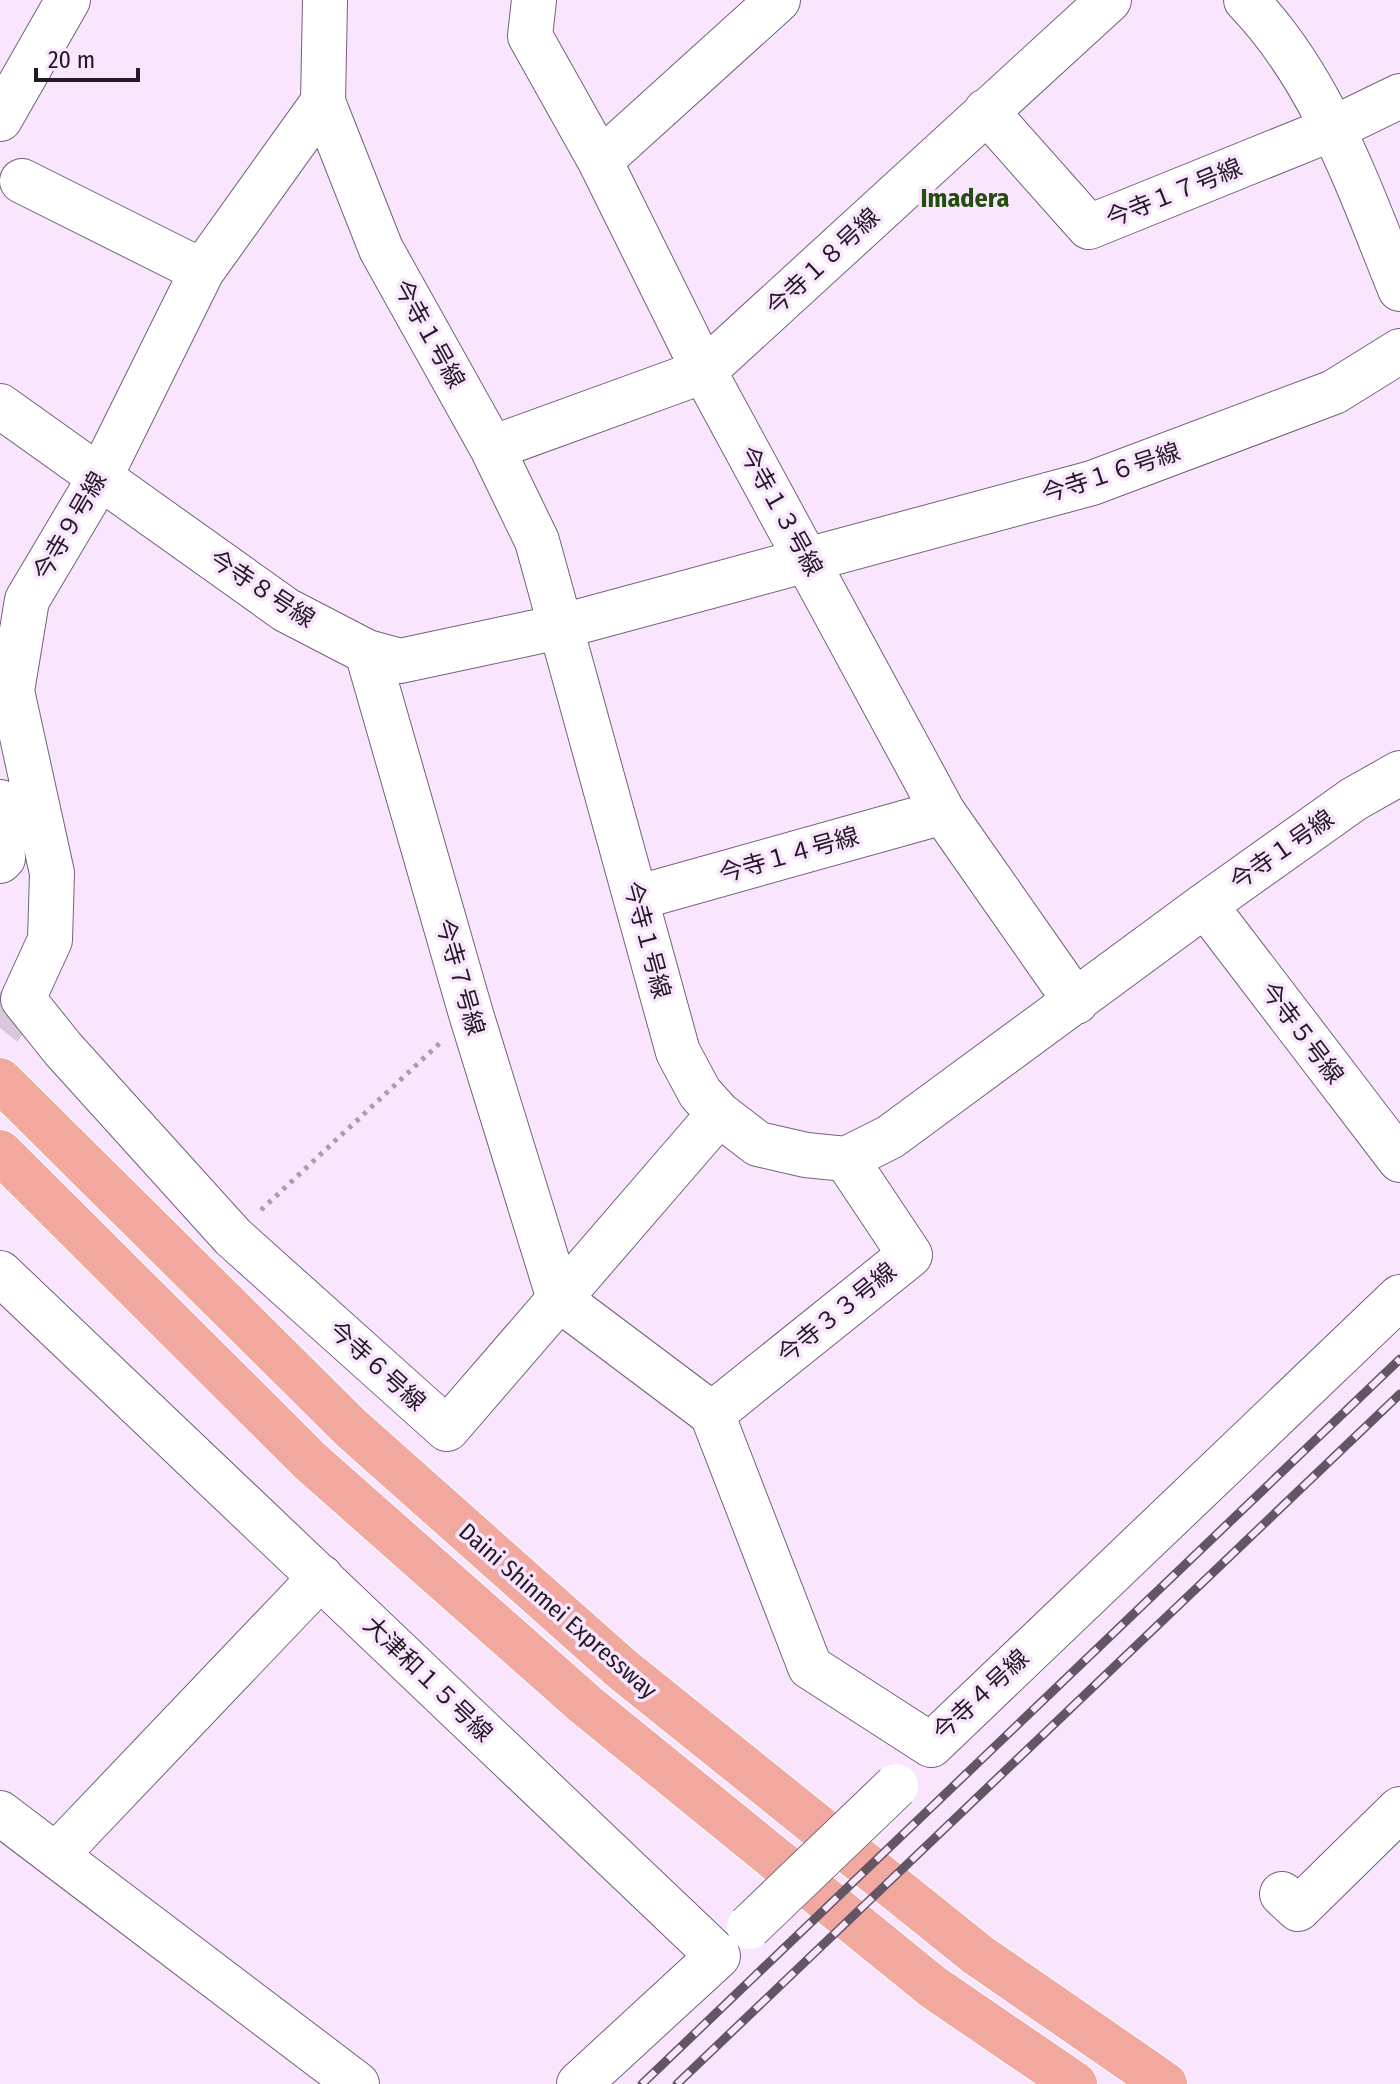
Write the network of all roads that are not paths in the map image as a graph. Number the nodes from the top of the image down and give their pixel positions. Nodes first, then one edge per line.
1 (68, 0) edge
2 (325, 0) edge
3 (534, 0) edge
4 (778, 0) edge
5 (1109, 0) edge
6 (1246, 0) edge
7 (12, 75) edge
8 (1400, 96) edge
9 (323, 102) junction
10 (986, 111) junction
11 (0, 119) edge
12 (1334, 128) junction
13 (600, 161) junction
14 (22, 181) dead end
15 (202, 271) junction
16 (1400, 289) edge
17 (1400, 351) edge
18 (704, 371) junction
19 (0, 406) edge
20 (492, 448) junction
21 (100, 477) junction
22 (808, 558) junction
23 (559, 627) junction
24 (367, 652) junction
25 (6, 709) edge
26 (1400, 773) edge
27 (0, 802) edge
28 (943, 812) junction
29 (0, 861) edge
30 (636, 898) junction
31 (1205, 905) junction
32 (23, 999) joint
33 (1076, 1002) junction
34 (0, 1080) edge
35 (719, 1114) junction
36 (0, 1152) edge
37 (846, 1159) junction
38 (1400, 1160) edge
39 (0, 1273) edge
40 (1400, 1297) edge
41 (559, 1299) junction
42 (712, 1414) junction
43 (321, 1577) junction
44 (931, 1745) junction
45 (1400, 1809) edge
46 (0, 1813) edge
47 (56, 1855) junction
48 (1282, 1894) dead end
49 (733, 1942) junction
50 (357, 2084) edge
51 (579, 2084) edge
52 (1075, 2084) edge
53 (1165, 2084) edge

1 - 7 street
2 - 9 street, 今寺１号線
3 - 13 street, 今寺１３号線
4 - 13 street
5 - 10 street, 今寺１８号線
6 - 12 street
7 - 11 street
8 - 12 street, 今寺１７号線
9 - 15 street, 今寺９号線
9 - 20 street, 今寺１号線
10 - 12 street, 今寺１７号線
10 - 18 street, 今寺１８号線
12 - 16 street
13 - 18 street, 今寺１３号線
14 - 15 street
15 - 21 street, 今寺９号線
17 - 22 street, 今寺１６号線
18 - 20 street, 今寺１８号線
18 - 22 street, 今寺１３号線
19 - 21 street, 今寺８号線
20 - 23 street, 今寺１号線
21 - 24 street, 今寺８号線
21 - 25 street, 今寺９号線
22 - 23 street, 今寺１６号線
22 - 28 street, 今寺１３号線
23 - 24 street, 今寺８号線
23 - 30 street, 今寺１号線
24 - 41 street, 今寺７号線
25 - 32 street, 今寺９号線
26 - 31 street, 今寺１号線
27 - 29 street
28 - 30 street, 今寺１４号線
28 - 33 street, 今寺１３号線
30 - 35 street, 今寺１号線
31 - 33 street, 今寺１号線
31 - 38 street, 今寺５号線
32 - 41 street, 今寺６号線
33 - 37 street, 今寺１号線
34 - 53 highway, Daini Shinmei Expressway
35 - 37 street, 今寺１号線
35 - 41 street, 今寺６号線
36 - 52 highway
37 - 42 street, 今寺３３号線
39 - 43 street, 大津和１５号線
40 - 44 street, 今寺４号線
41 - 42 street
42 - 44 street, 今寺４号線
43 - 47 street
43 - 49 street, 大津和１５号線
44 - 49 street, bridge
45 - 48 street
46 - 47 street
47 - 50 street
49 - 51 street

